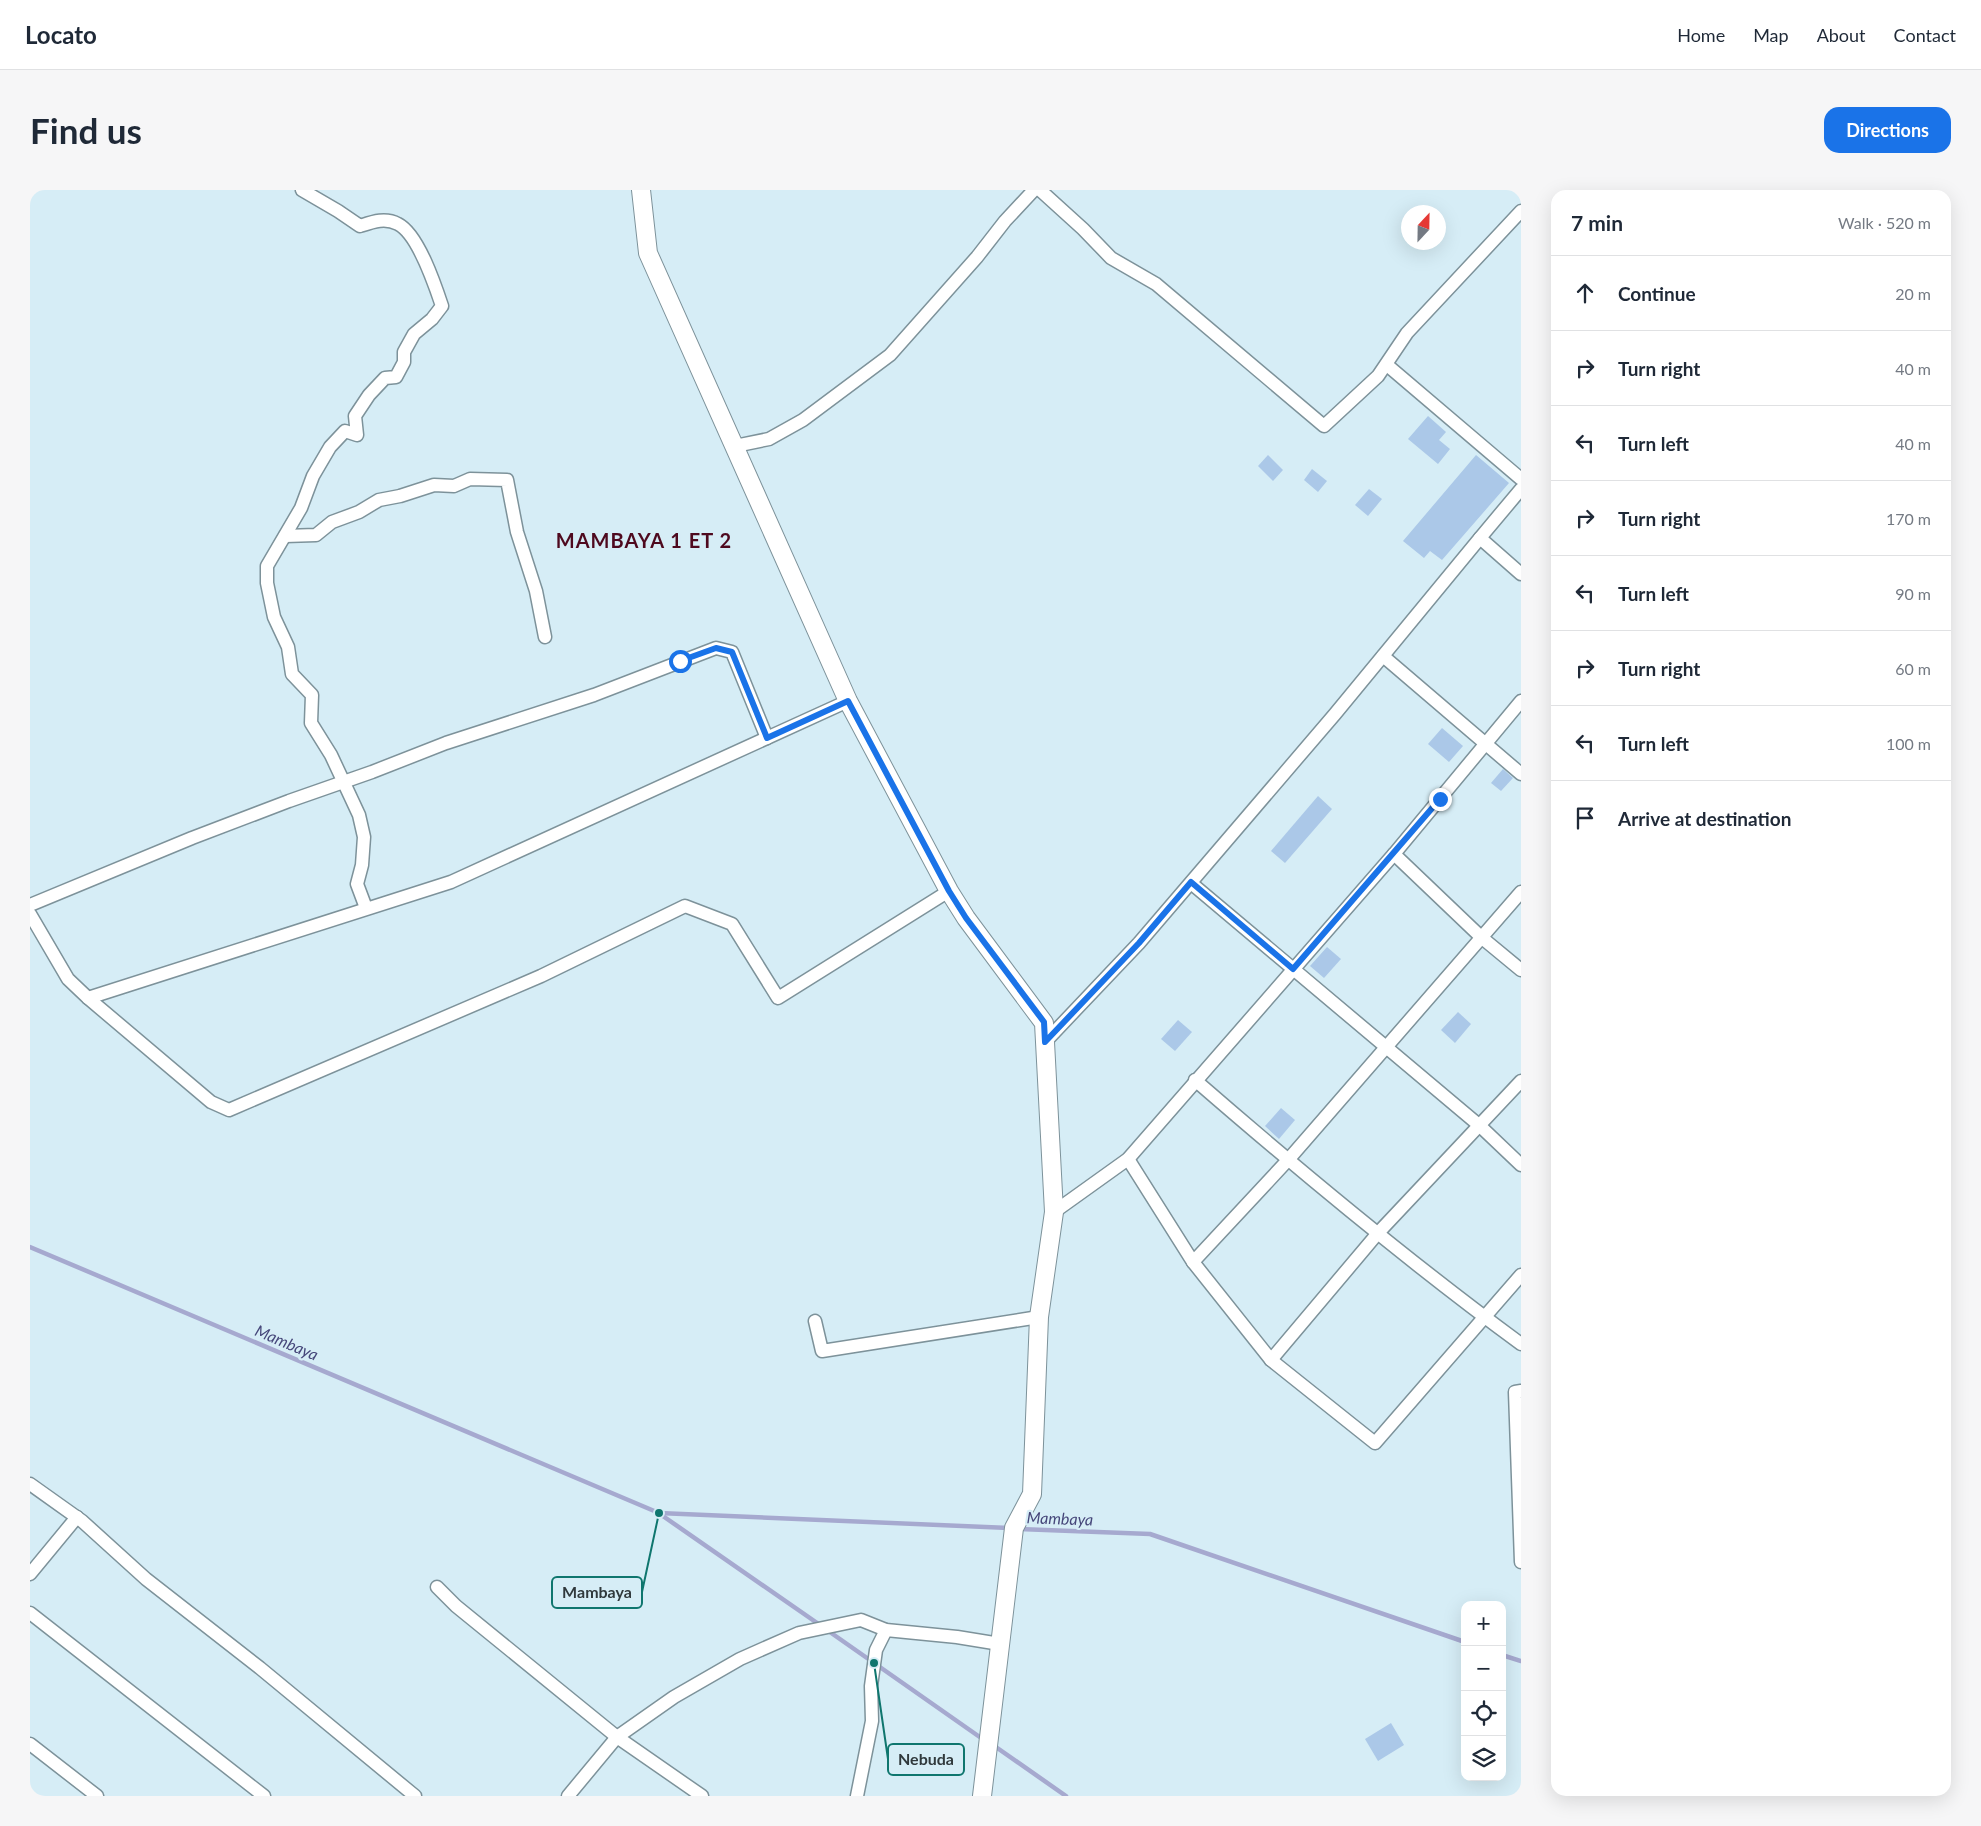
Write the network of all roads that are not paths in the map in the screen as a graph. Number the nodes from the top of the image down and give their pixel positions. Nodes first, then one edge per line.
1 (302, 190) edge
2 (641, 190) edge
3 (1034, 190) edge
4 (1040, 190) edge
5 (1521, 211) edge
6 (1387, 365) junction
7 (734, 446) junction
8 (1521, 479) edge
9 (1521, 489) edge
10 (285, 536) junction
11 (1480, 538) junction
12 (1521, 574) edge
13 (545, 636) dead end
14 (1383, 656) junction
15 (848, 701) junction
16 (1521, 702) edge
17 (767, 738) junction
18 (1486, 744) junction
19 (1521, 774) edge
20 (344, 782) junction
21 (1394, 854) junction
22 (1191, 882) junction
23 (949, 891) junction
24 (1521, 892) edge
25 (30, 906) edge
26 (366, 908) junction
27 (30, 914) edge
28 (1482, 937) junction
29 (1293, 969) junction
30 (1521, 970) edge
31 (88, 998) junction
32 (1045, 1042) junction
33 (1385, 1048) junction
34 (1195, 1080) junction
35 (1521, 1081) edge
36 (1480, 1126) junction
37 (1128, 1159) junction
38 (1288, 1160) junction
39 (1521, 1164) edge
40 (1054, 1212) junction
41 (1378, 1234) junction
42 (1193, 1262) junction
43 (1521, 1275) edge
44 (1484, 1317) junction
45 (1039, 1318) junction
46 (815, 1321) dead end
47 (1521, 1344) edge
48 (1271, 1360) junction
49 (1521, 1391) edge
50 (30, 1484) edge
51 (77, 1517) junction
52 (1521, 1562) edge
53 (30, 1574) edge
54 (437, 1587) dead end
55 (30, 1613) edge
56 (886, 1630) junction
57 (1000, 1644) junction
58 (618, 1737) junction
59 (30, 1744) edge
60 (97, 1796) edge
61 (264, 1796) edge
62 (415, 1796) edge
63 (568, 1796) edge
64 (702, 1796) edge
65 (857, 1796) edge
66 (982, 1796) edge

1 - 10 street
2 - 7 street
3 - 7 street
4 - 6 street
5 - 6 street
6 - 8 street
7 - 15 street
9 - 11 street
10 - 13 street
10 - 20 street
11 - 12 street
11 - 14 street
14 - 18 street
14 - 22 street
15 - 17 street
15 - 23 street
16 - 18 street
17 - 20 street
17 - 26 street
18 - 19 street
18 - 21 street
20 - 25 street
20 - 26 street
21 - 28 street
21 - 29 street
22 - 29 street
22 - 32 street
23 - 31 street
23 - 32 street
24 - 28 street
26 - 31 street
27 - 31 street
28 - 30 street
28 - 33 street
29 - 33 street
29 - 34 street
32 - 40 street
33 - 36 street
33 - 38 street
34 - 37 street
34 - 38 street
35 - 36 street
36 - 39 street
36 - 41 street
37 - 40 street
37 - 42 street
38 - 41 street
38 - 42 street
40 - 45 street
41 - 44 street
41 - 48 street
42 - 48 street
43 - 44 street
44 - 47 street
44 - 48 street
45 - 46 street
45 - 57 street
49 - 52 street
50 - 51 street
51 - 53 street
51 - 62 street
54 - 58 street
55 - 61 street
56 - 57 street
56 - 58 street
56 - 65 street
57 - 66 street
58 - 63 street
58 - 64 street
59 - 60 street

